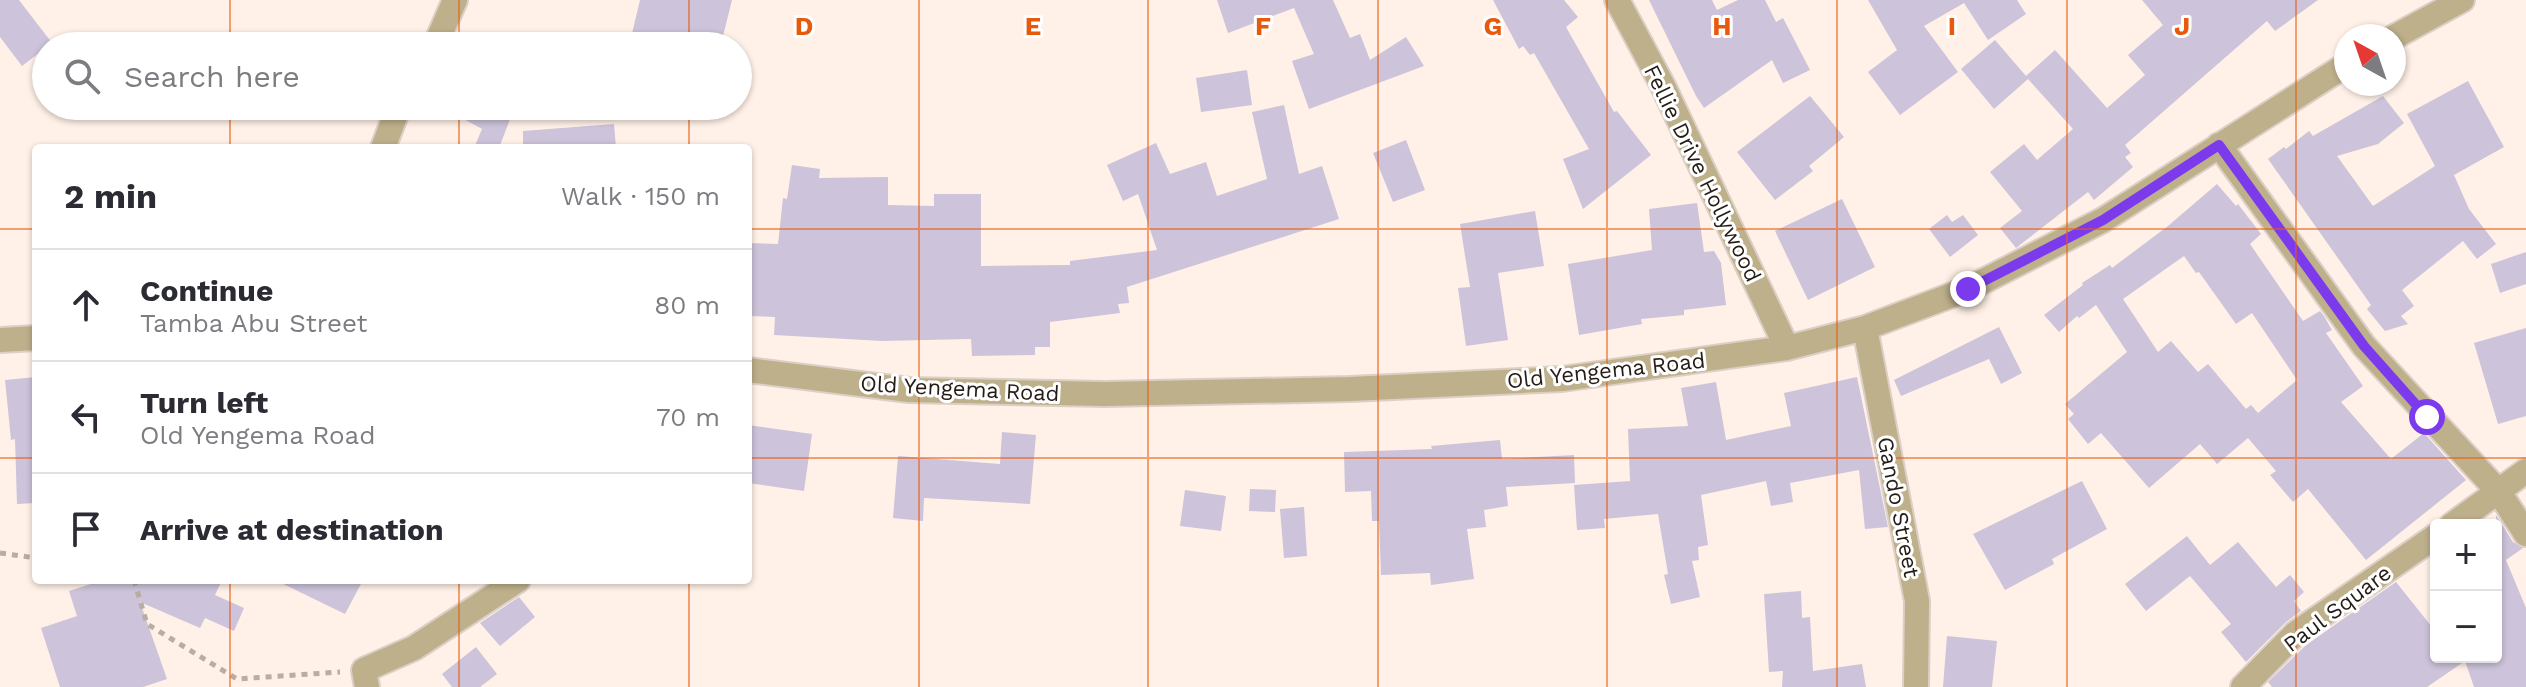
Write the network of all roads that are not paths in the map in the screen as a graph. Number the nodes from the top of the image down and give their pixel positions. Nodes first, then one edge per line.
1 (455, 0) edge
2 (1617, 0) edge
3 (2462, 0) edge
4 (2406, 30) edge
5 (441, 32) edge
6 (2334, 73) edge
7 (394, 120) edge
8 (385, 144) edge
9 (2219, 145) junction
10 (1865, 328) junction
11 (32, 338) edge
12 (0, 340) edge
13 (1787, 348) junction
14 (752, 370) edge
15 (2526, 471) edge
16 (2499, 492) junction
17 (2461, 519) edge
18 (2526, 534) edge
19 (2430, 540) edge
20 (512, 584) edge
21 (366, 679) edge
22 (1916, 687) edge
23 (2243, 687) edge

1 - 5 street
2 - 13 street, Fellie Drive Hollywood
3 - 4 street
6 - 9 street, Old Yengema Road
7 - 8 street
9 - 10 street, Old Yengema Road
9 - 16 street
10 - 13 street, Old Yengema Road
10 - 22 street, Gando Street
11 - 12 street
13 - 14 street, Old Yengema Road
15 - 16 street
16 - 17 street
16 - 18 street
19 - 23 street, Paul Square
20 - 21 street

